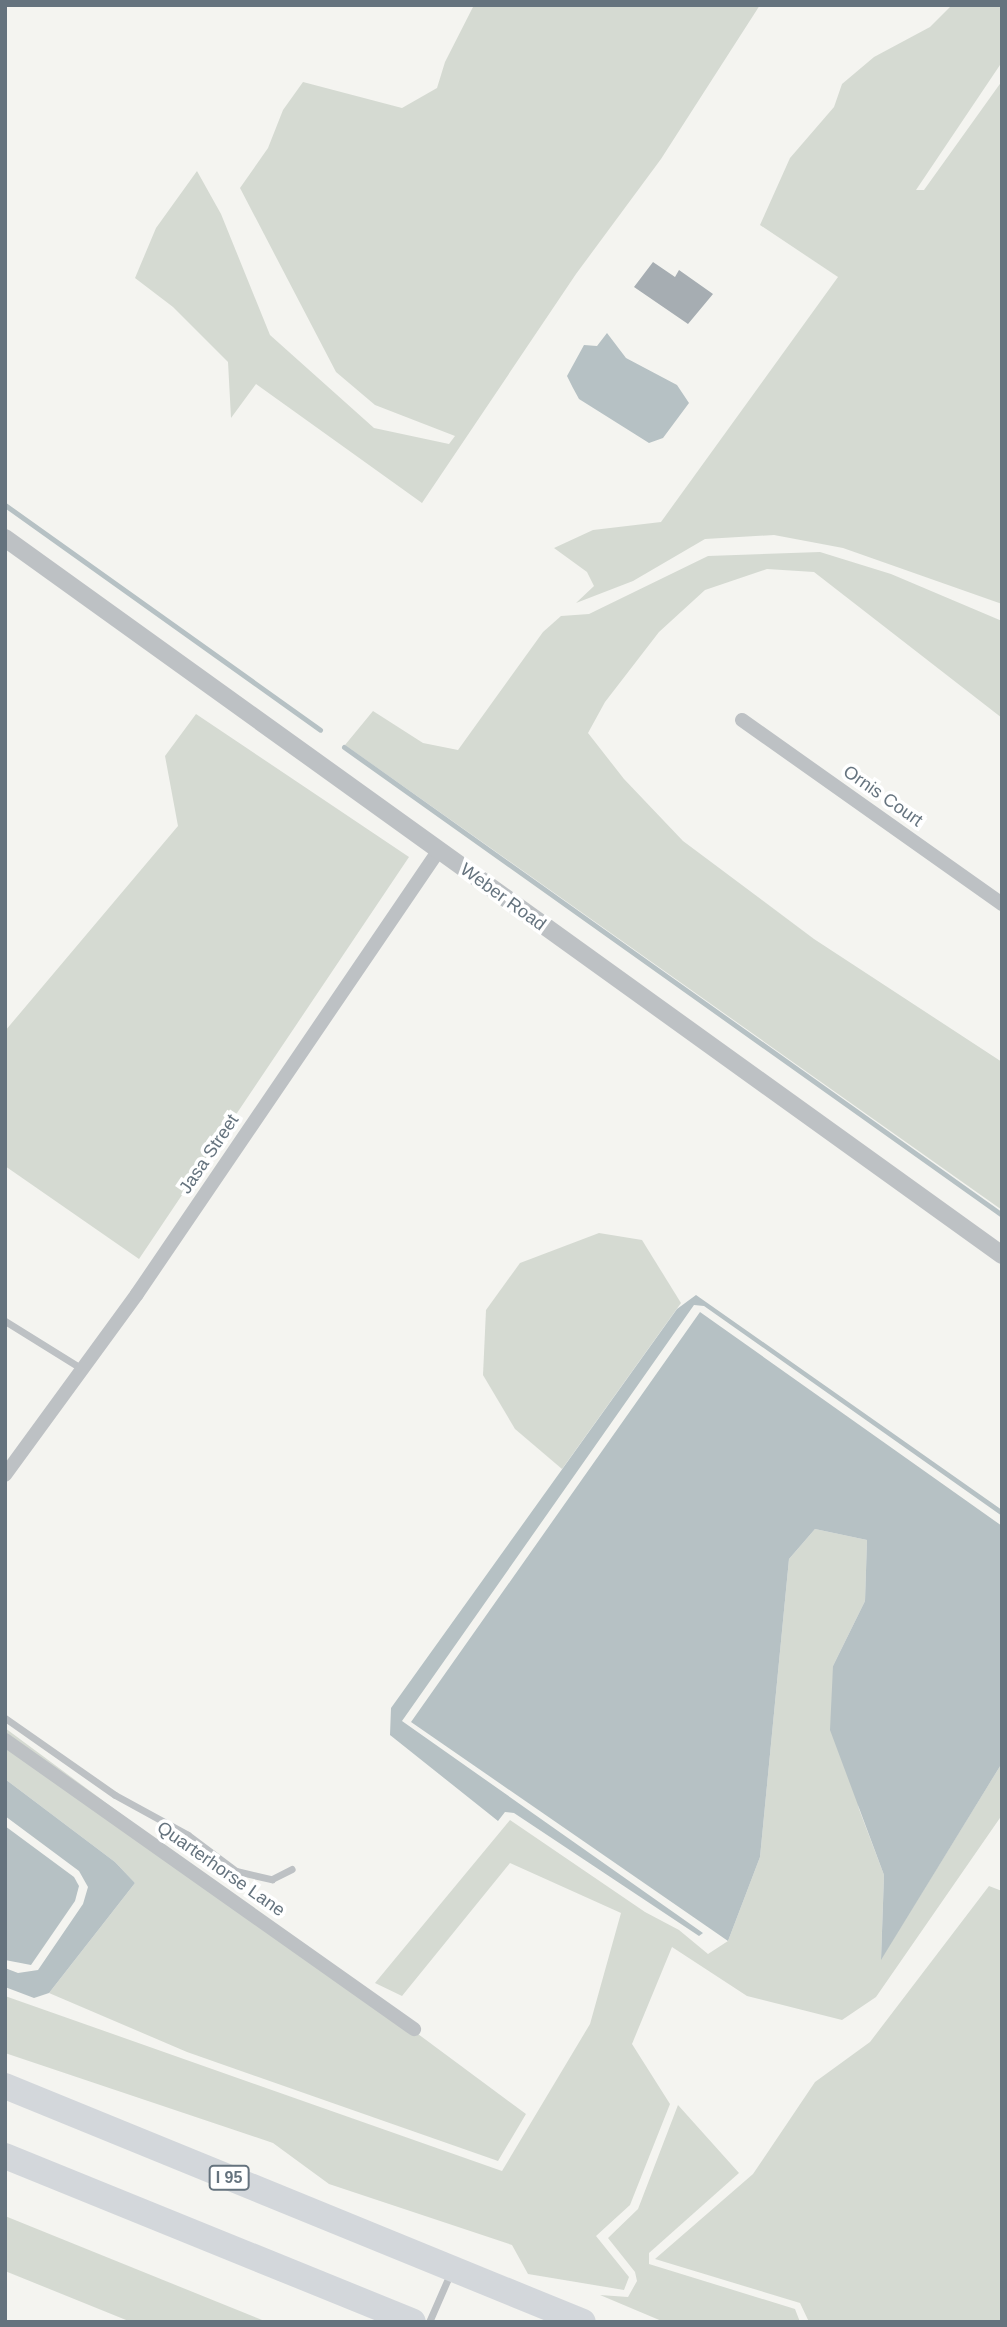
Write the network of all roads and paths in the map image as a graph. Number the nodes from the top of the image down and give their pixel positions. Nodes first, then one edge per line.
1 (5, 538) edge
2 (742, 720) dead end
3 (439, 850) junction
4 (1002, 904) edge
5 (1002, 1255) edge
6 (5, 1321) edge
7 (82, 1370) junction
8 (5, 1475) edge
9 (5, 1718) edge
10 (5, 1740) edge
11 (292, 1869) dead end
12 (414, 2029) dead end
13 (5, 2086) edge
14 (5, 2156) edge
15 (453, 2269) junction
16 (413, 2322) edge
17 (429, 2322) edge
18 (583, 2322) edge

1 - 3 street, Weber Road
2 - 4 street, Ornis Court
3 - 5 street, Weber Road
3 - 7 street, Jasa Street
6 - 7 lane
7 - 8 street, Jasa Street
9 - 11 lane
10 - 12 street, Quarterhorse Lane
13 - 15 highway, I 95
14 - 16 highway
15 - 17 lane
15 - 18 highway, I 95

